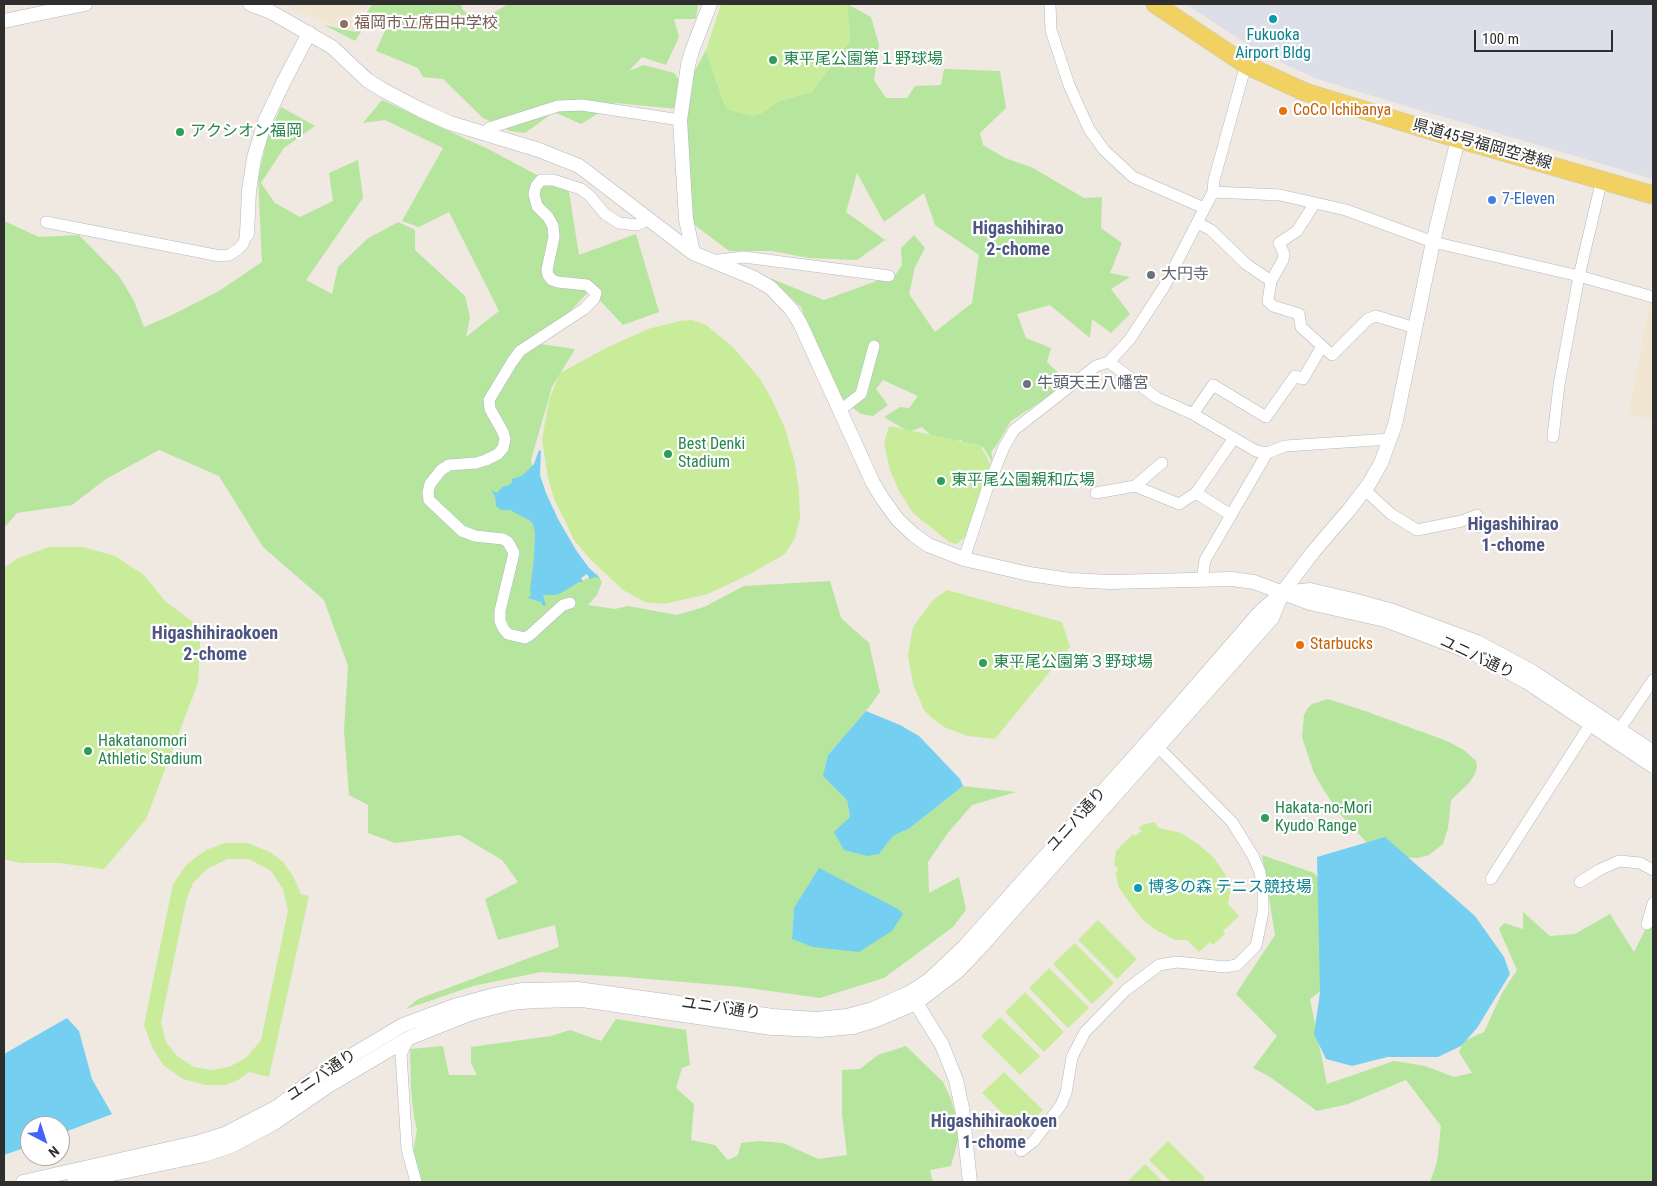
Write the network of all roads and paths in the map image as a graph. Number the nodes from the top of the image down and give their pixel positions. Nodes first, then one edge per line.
1 (86, 4) edge
2 (250, 4) edge
3 (710, 4) edge
4 (1050, 4) edge
5 (1155, 4) edge
6 (4, 21) edge
7 (309, 34) junction
8 (1248, 66) junction
9 (680, 120) junction
10 (487, 134) junction
11 (1458, 139) junction
12 (1602, 179) junction
13 (1213, 192) junction
14 (1653, 195) edge
15 (1315, 203) junction
16 (1204, 208) junction
17 (650, 219) junction
18 (46, 222) dead end
19 (1198, 223) junction
20 (247, 234) joint
21 (1433, 242) junction
22 (693, 253) junction
23 (711, 261) junction
24 (889, 276) dead end
25 (1579, 276) junction
26 (1271, 280) junction
27 (1653, 297) edge
28 (1415, 328) junction
29 (874, 346) dead end
30 (1322, 346) junction
31 (1109, 362) junction
32 (839, 411) junction
33 (1193, 414) junction
34 (1553, 437) dead end
35 (1234, 438) junction
36 (1391, 438) junction
37 (1267, 453) junction
38 (1162, 463) dead end
39 (1135, 486) junction
40 (1365, 490) junction
41 (1096, 493) dead end
42 (1196, 493) junction
43 (1231, 516) junction
44 (1479, 527) dead end
45 (964, 559) junction
46 (1202, 580) junction
47 (1282, 593) junction
48 (570, 603) dead end
49 (1653, 680) edge
50 (1593, 720) junction
51 (1616, 734) junction
52 (1158, 747) junction
53 (1653, 752) edge
54 (1653, 766) edge
55 (1653, 870) edge
56 (1491, 880) dead end
57 (1580, 882) dead end
58 (1653, 903) edge
59 (1647, 924) dead end
60 (912, 998) junction
61 (406, 1032) junction
62 (1021, 1151) dead end
63 (23, 1182) edge
64 (74, 1182) edge
65 (416, 1182) edge
66 (970, 1182) edge

1 - 6 street
2 - 7 street
3 - 9 street
4 - 16 street
5 - 8 main road, 県道45号福岡空港線
7 - 10 street
7 - 20 street
8 - 11 main road, 県道45号福岡空港線
8 - 13 street
9 - 10 street
9 - 22 street
10 - 17 street
11 - 12 main road, 県道45号福岡空港線
11 - 21 street
12 - 14 main road, 県道45号福岡空港線
12 - 25 street
13 - 15 street
13 - 16 street
15 - 21 street
15 - 26 street
16 - 19 street
17 - 22 street
17 - 48 street
18 - 20 street
19 - 26 street
19 - 31 street
21 - 25 street
21 - 28 street
22 - 23 street
23 - 24 street
23 - 32 street
25 - 27 street
25 - 34 street
26 - 30 street
28 - 30 street
28 - 36 street
29 - 32 street
30 - 33 street
31 - 33 street
31 - 45 street
32 - 45 street
33 - 35 street
35 - 37 street
35 - 42 street
36 - 37 street
36 - 40 street
37 - 43 street
38 - 39 street
39 - 41 street
39 - 42 street
40 - 44 street
40 - 47 street
42 - 43 street
43 - 46 street
45 - 46 street
46 - 47 street
47 - 50 street, ユニバ通り
47 - 52 street, ユニバ通り
47 - 60 street, ユニバ通り
49 - 51 street
50 - 51 street, ユニバ通り
50 - 56 street
51 - 53 street, ユニバ通り
51 - 54 street, ユニバ通り
52 - 60 street, ユニバ通り
52 - 62 street
55 - 57 street
58 - 59 street
60 - 61 street, ユニバ通り
60 - 66 street
61 - 63 street, ユニバ通り
61 - 64 street, ユニバ通り
61 - 65 street

